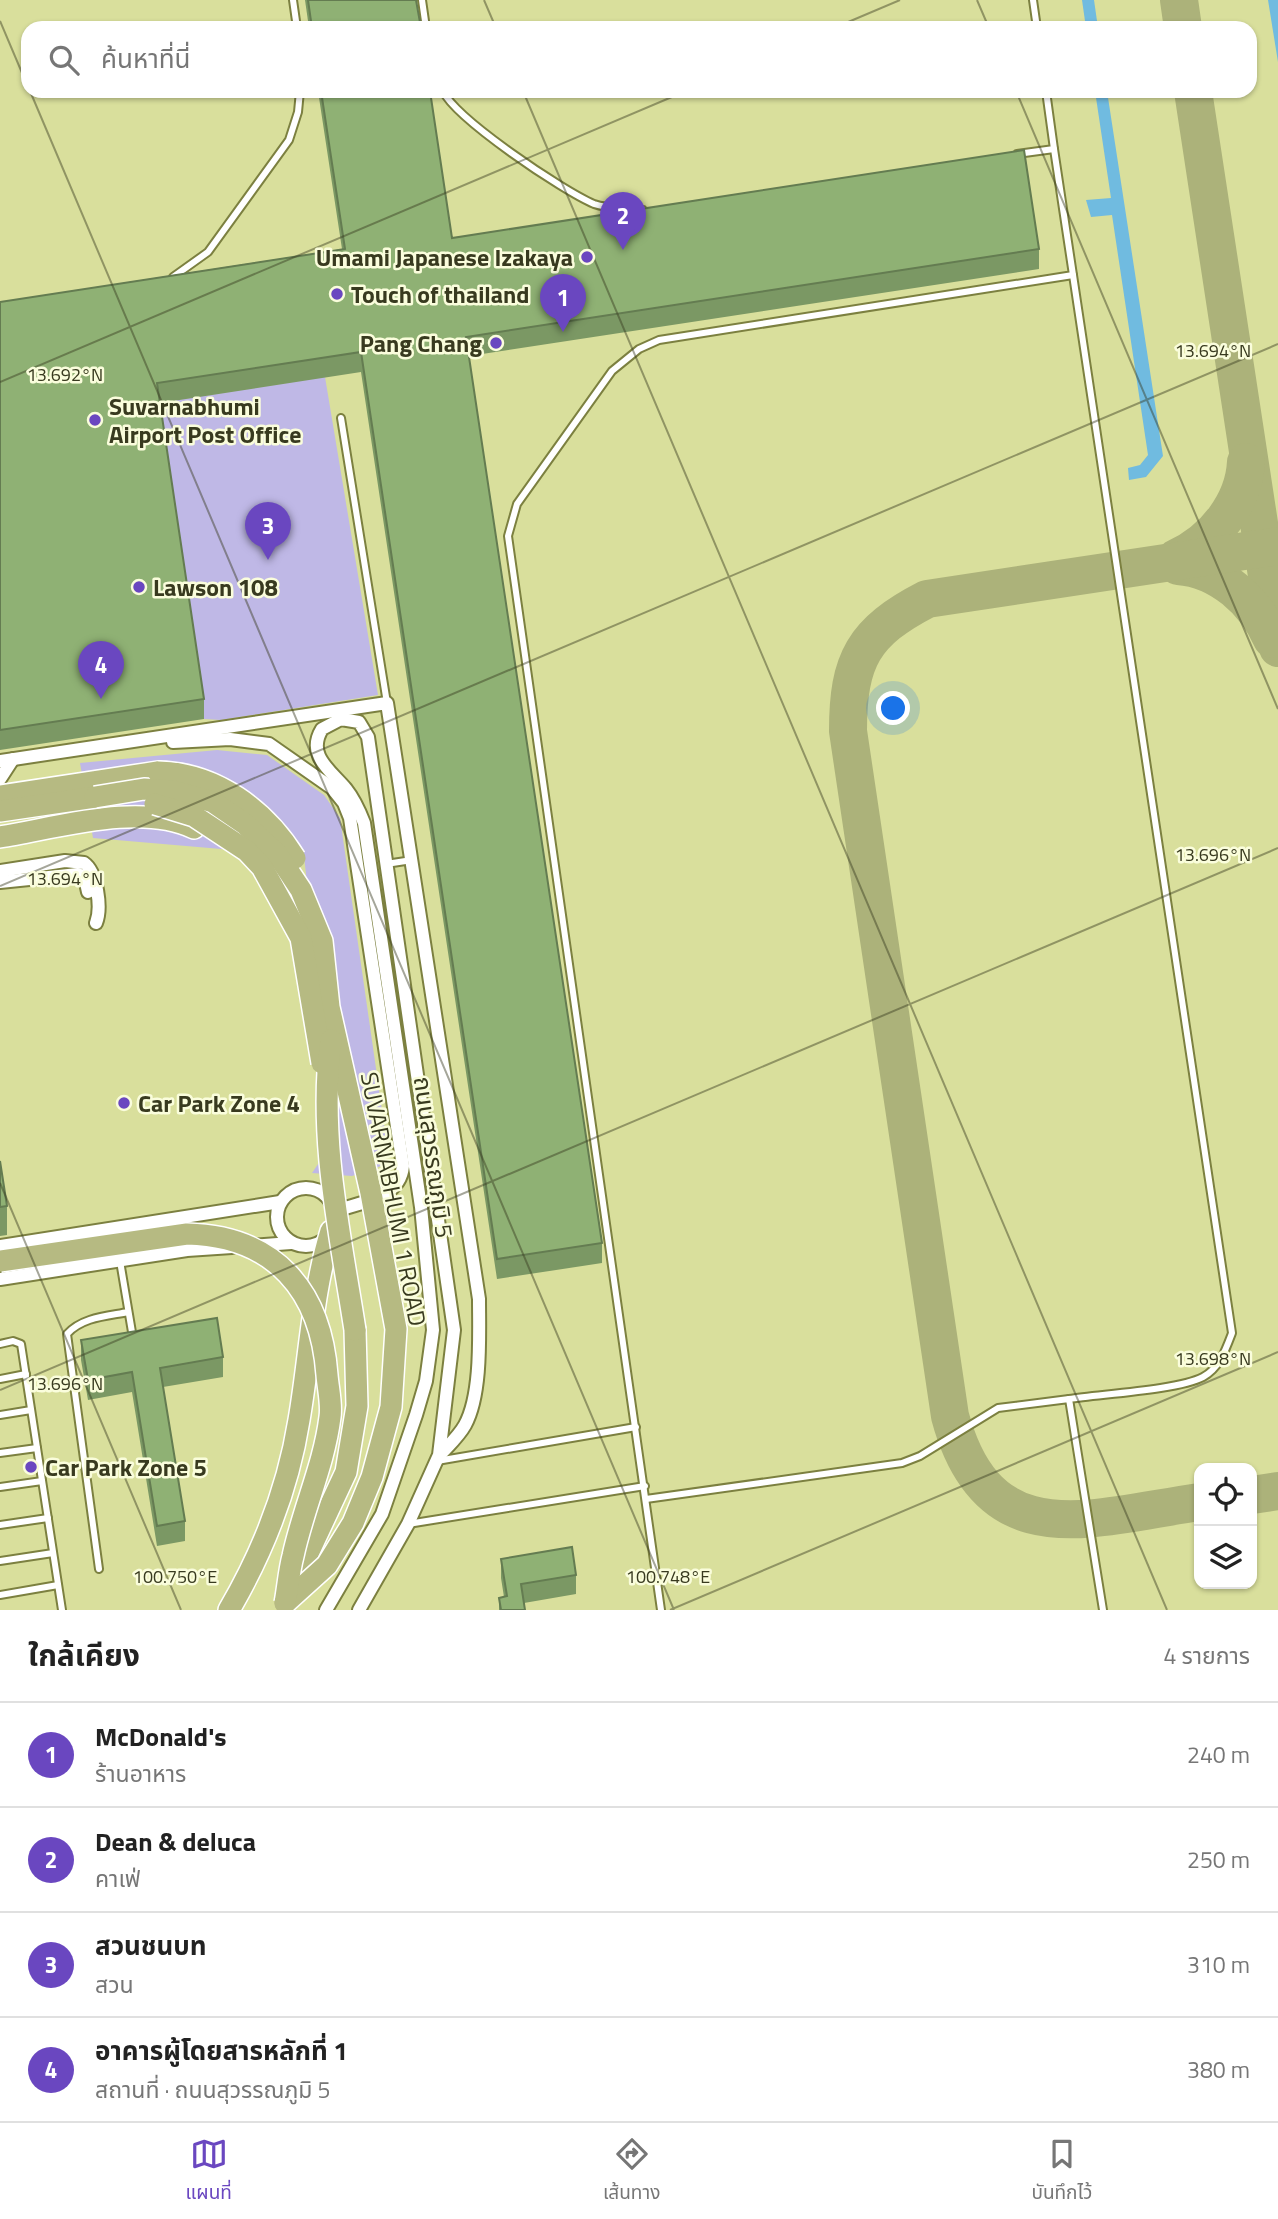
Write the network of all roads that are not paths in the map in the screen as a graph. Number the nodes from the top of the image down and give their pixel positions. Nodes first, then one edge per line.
1 (293, 0) edge
2 (422, 0) edge
3 (1033, 0) edge
4 (297, 21) edge
5 (425, 21) edge
6 (1036, 21) edge
7 (299, 98) edge
8 (446, 98) edge
9 (1047, 98) edge
10 (1054, 149) junction
11 (1014, 155) edge
12 (649, 211) edge
13 (1073, 275) junction
14 (167, 280) edge
15 (341, 418) dead end
16 (387, 703) junction
17 (358, 707) junction
18 (324, 712) junction
19 (341, 719) junction
20 (127, 742) junction
21 (7, 760) edge
22 (0, 779) edge
23 (0, 796) edge
24 (0, 811) edge
25 (0, 825) edge
26 (0, 837) edge
27 (412, 860) junction
28 (386, 864) junction
29 (0, 871) edge
30 (0, 882) edge
31 (329, 1007) junction
32 (325, 1086) junction
33 (279, 1202) junction
34 (209, 1220) junction
35 (333, 1221) junction
36 (63, 1237) junction
37 (291, 1242) junction
38 (0, 1246) edge
39 (207, 1249) junction
40 (0, 1261) edge
41 (120, 1261) junction
42 (67, 1269) junction
43 (0, 1279) edge
44 (128, 1312) junction
45 (133, 1341) edge
46 (0, 1343) edge
47 (26, 1374) junction
48 (0, 1378) edge
49 (1069, 1399) junction
50 (31, 1410) junction
51 (0, 1415) edge
52 (636, 1427) junction
53 (37, 1448) junction
54 (0, 1453) edge
55 (438, 1458) junction
56 (42, 1481) junction
57 (645, 1486) junction
58 (0, 1487) edge
59 (646, 1499) junction
60 (48, 1518) junction
61 (408, 1524) junction
62 (0, 1525) edge
63 (53, 1553) junction
64 (0, 1561) edge
65 (99, 1569) dead end
66 (58, 1585) junction
67 (0, 1595) edge
68 (283, 1607) edge
69 (62, 1610) edge
70 (229, 1610) edge
71 (326, 1610) edge
72 (359, 1610) edge
73 (661, 1610) edge
74 (1103, 1610) edge

1 - 4 lane
2 - 5 lane
3 - 6 lane
7 - 14 lane
8 - 12 lane
9 - 10 lane
10 - 11 lane
10 - 13 lane
13 - 49 lane
13 - 52 lane
15 - 16 lane
16 - 17 street, ถนนสุวรรณภูมิ 5
16 - 27 street, ถนนสุวรรณภูมิ 5
17 - 18 street, ถนนสุวรรณภูมิ 5
17 - 19 street, ถนนสุวรรณภูมิ 5
18 - 19 street, ถนนสุวรรณภูมิ 5
18 - 20 street, ถนนสุวรรณภูมิ 5
19 - 28 street, ถนนสุวรรณภูมิ 5
19 - 71 street, ถนนสุวรรณภูมิ 5
20 - 21 street
20 - 35 street, ถนนสุวรรณภูมิ 5
21 - 22 street
23 - 32 highway, SUVARNABHUMI 1 ROAD, bridge
24 - 31 highway, SUVARNABHUMI 1 ROAD, bridge
25 - 32 highway, SUVARNABHUMI 1 ROAD, bridge
26 - 31 highway, SUVARNABHUMI 1 ROAD, bridge
27 - 28 lane
27 - 55 street, ถนนสุวรรณภูมิ 5
28 - 55 street, ถนนสุวรรณภูมิ 5
29 - 30 street
31 - 68 highway, SUVARNABHUMI 1 ROAD, bridge
32 - 68 highway, SUVARNABHUMI 1 ROAD, bridge
33 - 34 street
33 - 35 street
33 - 37 street
34 - 36 street
34 - 39 lane
35 - 37 street, ถนนสุวรรณภูมิ 5
35 - 70 highway
36 - 38 street
36 - 42 lane
37 - 39 street, ถนนสุวรรณภูมิ 5
39 - 41 street, ถนนสุวรรณภูมิ 5
40 - 68 highway, bridge
41 - 42 street, ถนนสุวรรณภูมิ 5
41 - 44 lane
42 - 43 street, ถนนสุวรรณภูมิ 5
44 - 45 lane
44 - 65 lane
46 - 47 lane
47 - 48 lane
47 - 50 lane
49 - 59 lane
49 - 74 lane
50 - 51 lane
50 - 53 lane
52 - 55 lane
52 - 57 lane
53 - 54 lane
53 - 56 lane
55 - 61 street, ถนนสุวรรณภูมิ 5
56 - 58 lane
56 - 60 lane
57 - 59 lane
57 - 61 lane
59 - 73 lane
60 - 62 lane
60 - 63 lane
61 - 72 street, ถนนสุวรรณภูมิ 5
63 - 64 lane
63 - 66 lane
66 - 67 lane
66 - 69 lane

